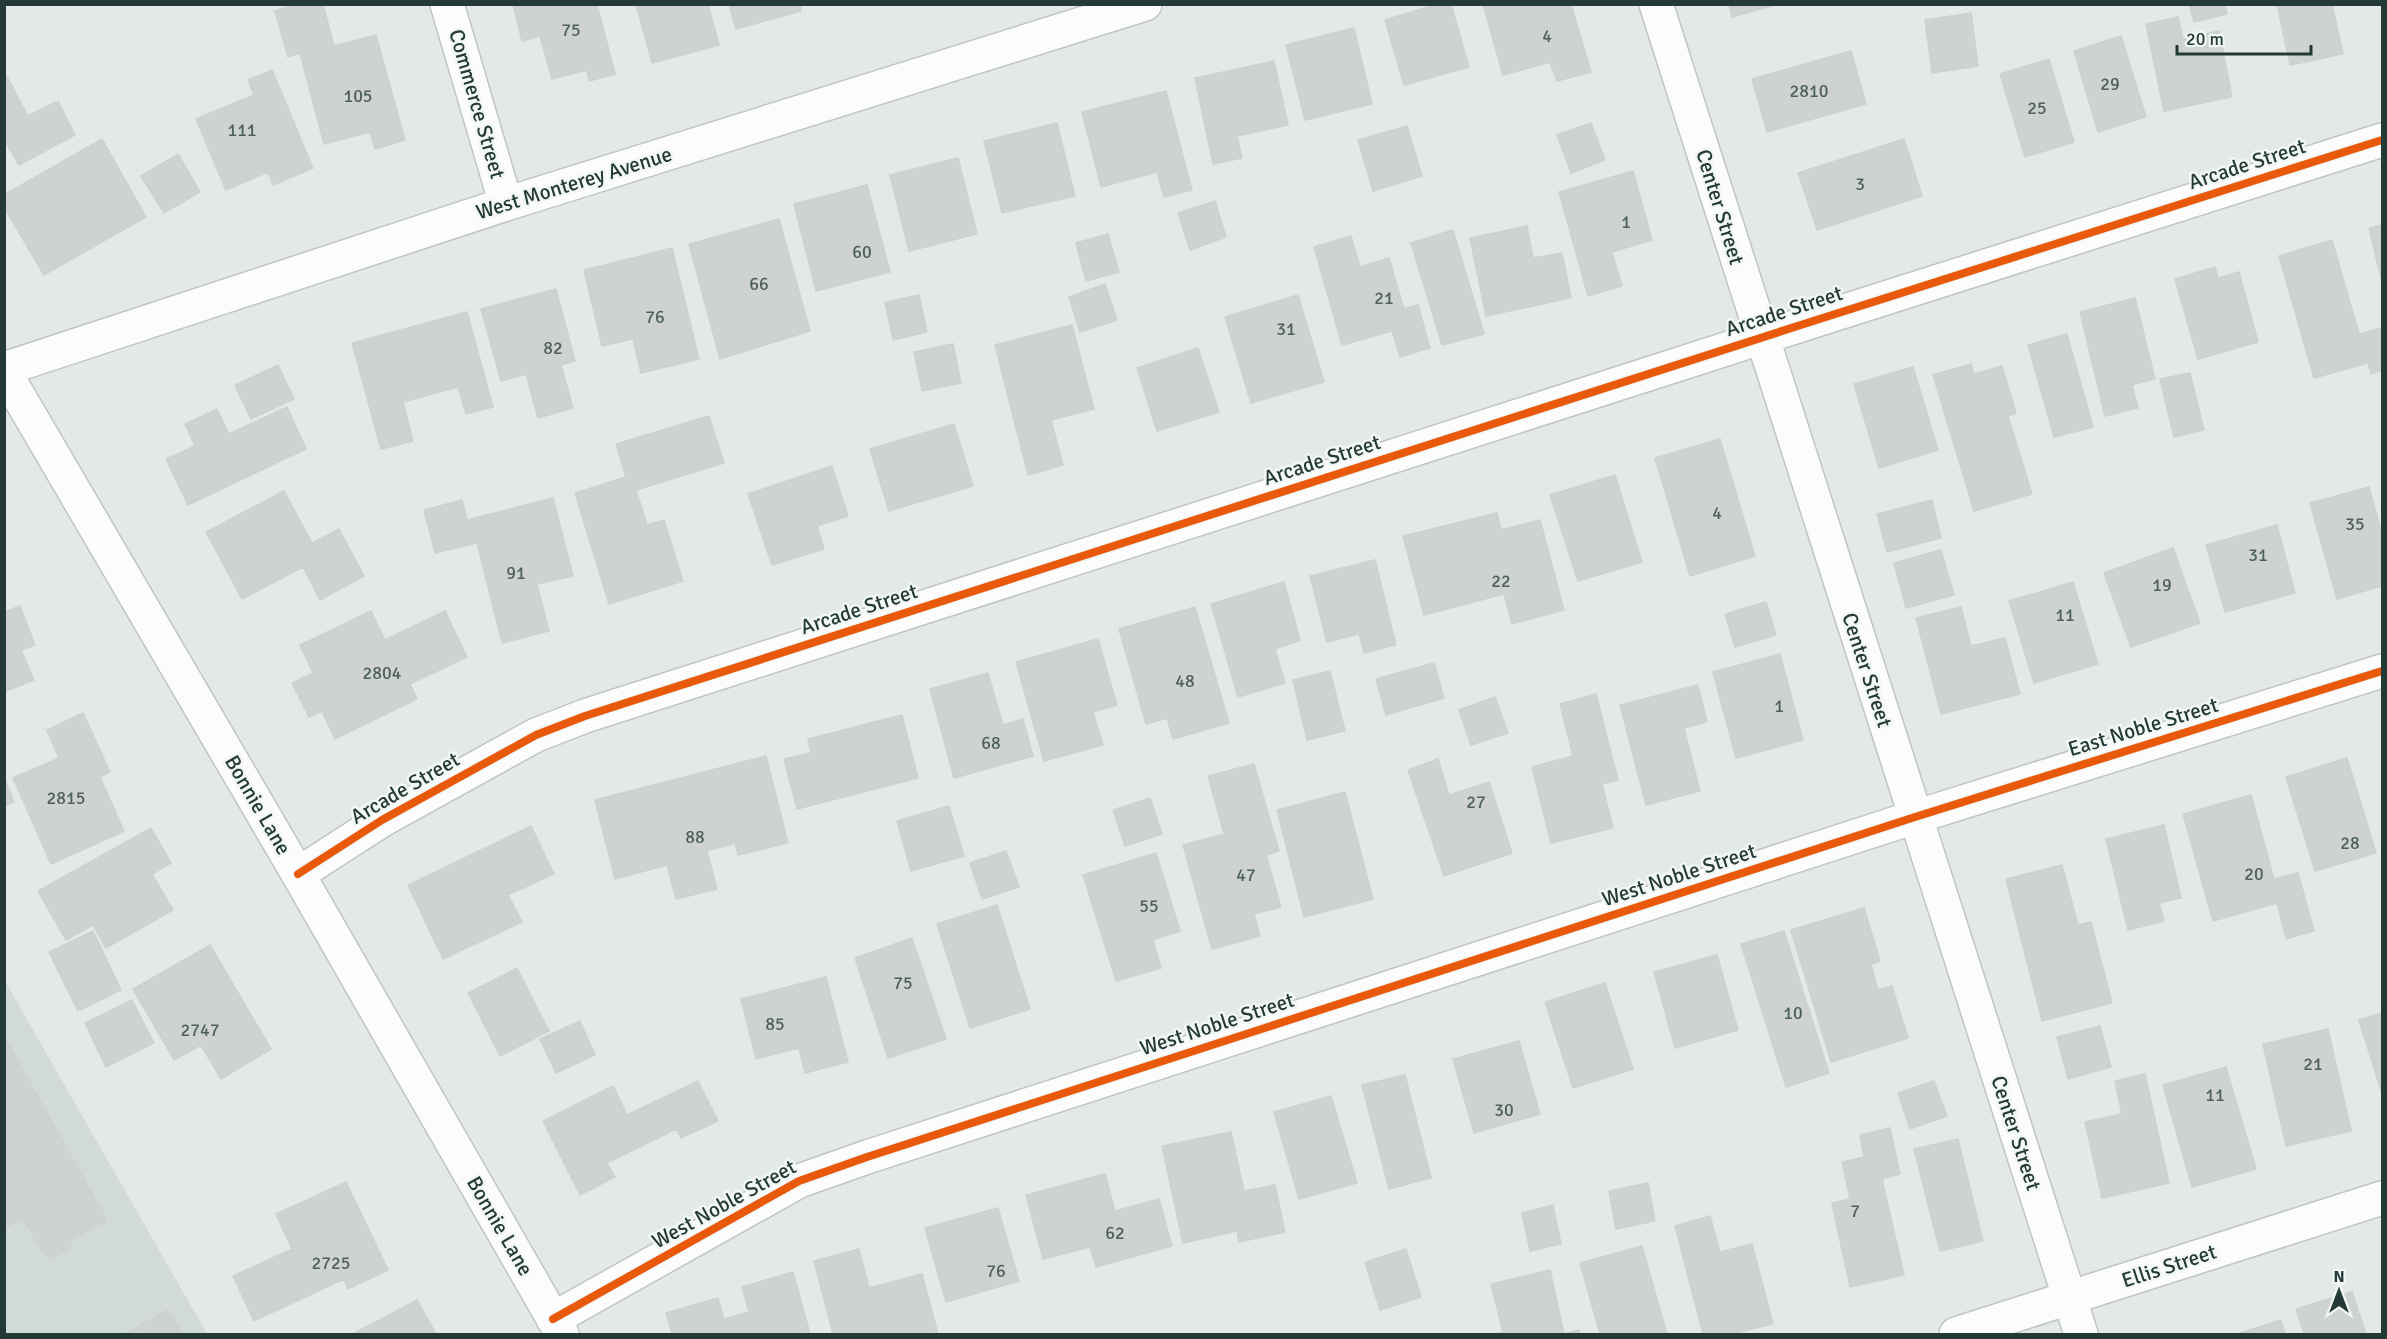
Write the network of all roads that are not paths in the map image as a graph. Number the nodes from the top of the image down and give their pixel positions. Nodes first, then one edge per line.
1 (447, 4) edge
2 (1145, 4) edge
3 (1656, 4) edge
4 (2382, 140) edge
5 (506, 204) junction
6 (1761, 337) junction
7 (4, 370) edge
8 (2382, 671) edge
9 (1915, 818) junction
10 (298, 874) junction
11 (2382, 1198) edge
12 (2069, 1298) junction
13 (558, 1327) edge
14 (1956, 1335) edge
15 (2081, 1335) edge

1 - 5 street, Commerce Street
2 - 5 street, West Monterey Avenue
3 - 6 street, Center Street
4 - 6 street, Arcade Street
5 - 7 street, West Monterey Avenue
6 - 9 street, Center Street
6 - 10 street, Arcade Street
7 - 10 street, Bonnie Lane
8 - 9 street, East Noble Street
9 - 12 street, Center Street
9 - 13 street, West Noble Street
10 - 13 street, Bonnie Lane
11 - 12 street, Ellis Street
12 - 14 street, Ellis Street
12 - 15 street, Center Street

